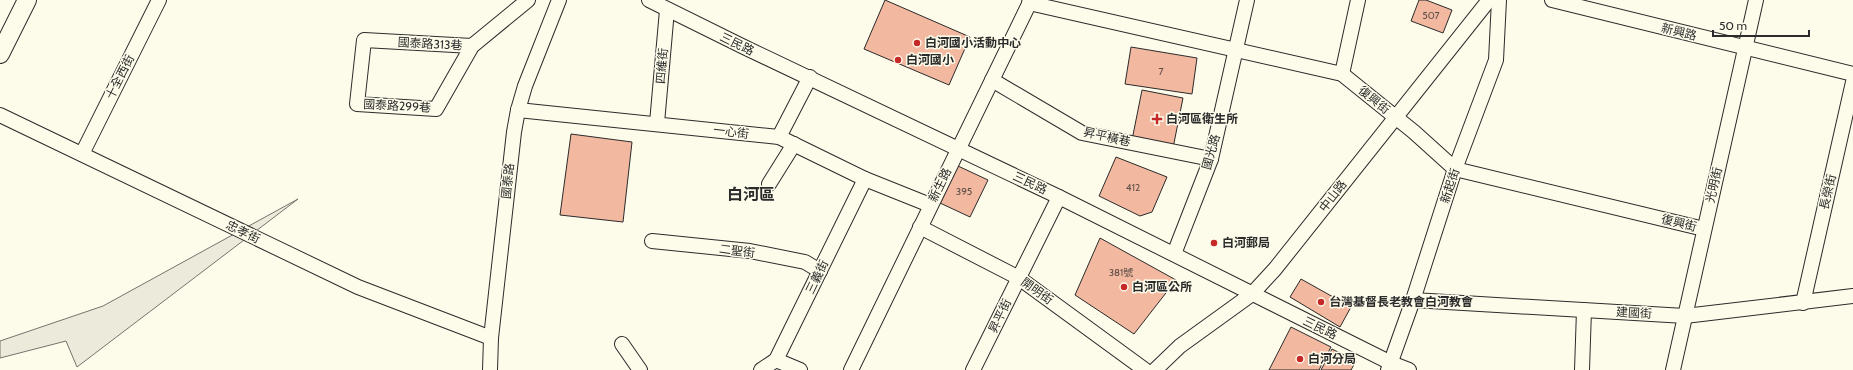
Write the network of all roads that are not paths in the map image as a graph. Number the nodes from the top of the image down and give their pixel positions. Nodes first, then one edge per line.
1 (27, 0) edge
2 (159, 0) edge
3 (528, 0) edge
4 (559, 0) edge
5 (650, 0) edge
6 (1247, 0) edge
7 (1358, 0) edge
8 (1489, 0) edge
9 (1498, 0) edge
10 (1552, 0) edge
11 (1756, 0) edge
12 (1030, 1) edge
13 (667, 10) junction
14 (472, 46) junction
15 (1745, 48) junction
16 (1237, 49) junction
17 (0, 54) edge
18 (1342, 74) junction
19 (1853, 74) edge
20 (810, 77) junction
21 (992, 80) junction
22 (1853, 82) edge
23 (357, 104) joint
24 (518, 110) junction
25 (0, 115) edge
26 (1395, 118) junction
27 (657, 123) junction
28 (779, 138) junction
29 (794, 144) junction
30 (958, 149) junction
31 (82, 154) junction
32 (1211, 159) junction
33 (1455, 169) junction
34 (865, 179) junction
35 (769, 184) dead end
36 (1059, 197) junction
37 (930, 205) junction
38 (920, 227) junction
39 (1704, 229) junction
40 (652, 241) dead end
41 (1174, 254) junction
42 (820, 272) junction
43 (1019, 278) junction
44 (1252, 294) junction
45 (1853, 296) edge
46 (1413, 300) junction
47 (1802, 303) junction
48 (1584, 310) junction
49 (1685, 316) junction
50 (491, 338) junction
51 (622, 344) dead end
52 (776, 360) junction
53 (1389, 366) edge
54 (490, 370) edge
55 (640, 370) edge
56 (761, 370) edge
57 (800, 370) edge
58 (851, 370) edge
59 (973, 370) edge
60 (1145, 370) edge
61 (1155, 370) edge
62 (1409, 370) edge
63 (1582, 370) edge
64 (1673, 370) edge

1 - 17 main road
2 - 31 street, 十全西街
3 - 14 street, 國泰路313巷
4 - 24 street, 國泰路
5 - 13 street, 三民路
6 - 16 street, 國光路
7 - 18 street
8 - 26 street, 中山路
9 - 33 street, 新起街
10 - 15 street, 新興路
11 - 15 street, 光明街
12 - 16 street, 復興街
12 - 21 street, 新生路
13 - 20 street, 三民路
13 - 27 street, 四維街
14 - 23 street, 國泰路299巷
14 - 23 street, 國泰路313巷
15 - 19 street, 新興路
15 - 39 street, 光明街
16 - 18 street, 復興街
16 - 32 street, 國光路
18 - 26 street, 復興街
20 - 28 street
20 - 30 street, 三民路
21 - 30 street, 新生路
21 - 32 street, 昇平橫巷
22 - 47 street, 長榮街
24 - 27 street, 一心街
24 - 50 street, 國泰路
25 - 31 street, 忠孝街
26 - 33 street, 復興街
26 - 44 street, 中山路
27 - 28 street, 一心街
28 - 29 street, 一心街
29 - 34 street, 一心街
29 - 35 street
30 - 36 street, 三民路
30 - 37 street, 新生路
31 - 50 street, 忠孝街
32 - 41 street, 國光路
33 - 39 street, 復興街
33 - 46 street, 新起街
34 - 37 street, 一心街
34 - 42 street, 三義街
36 - 41 street, 三民路
36 - 43 street, 昇平街
37 - 38 street, 新生路
38 - 43 street, 開明街
38 - 58 street, 新生路
39 - 49 street, 光明街
40 - 42 street, 二聖街
41 - 44 street, 三民路
42 - 52 street, 三義街
43 - 59 street, 昇平街
43 - 60 street, 開明街
44 - 53 street, 三民路
44 - 61 street, 中山路
45 - 47 street, 建國街
46 - 48 street, 建國街
46 - 53 street, 新起街
47 - 49 street, 建國街
48 - 49 street, 建國街
48 - 63 street
49 - 64 street, 光明街
50 - 54 street, 國泰路
51 - 55 street
52 - 56 street, 三義街
52 - 57 street
53 - 62 street, 三民路

